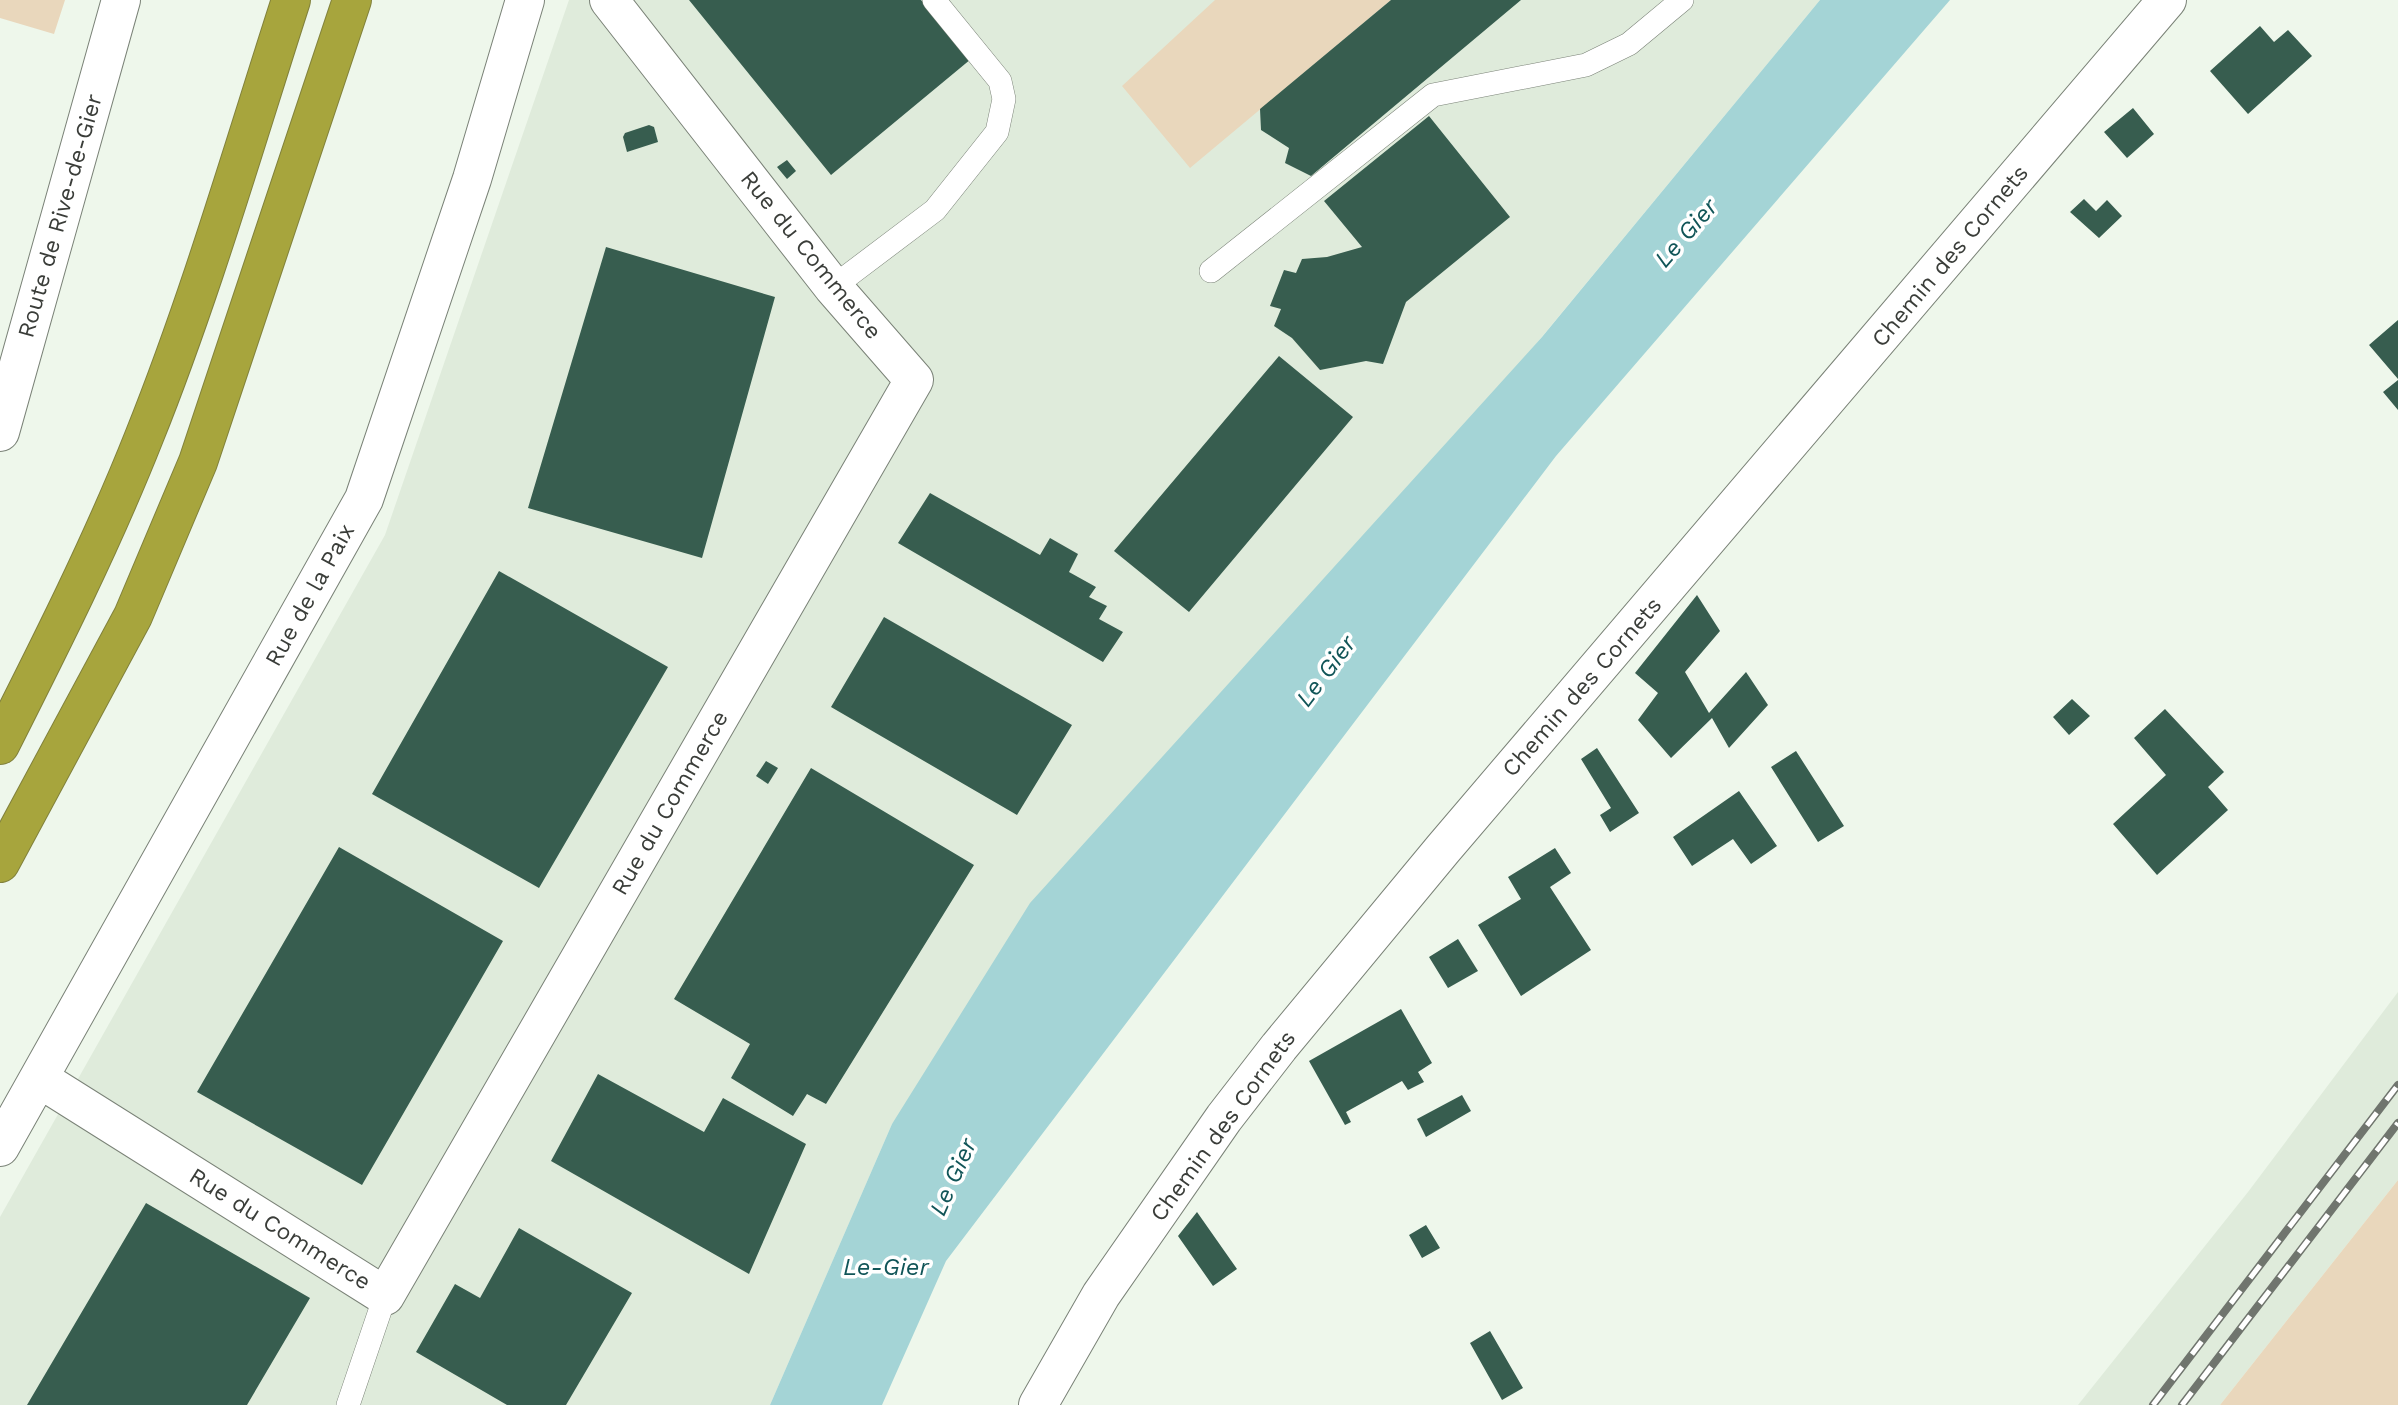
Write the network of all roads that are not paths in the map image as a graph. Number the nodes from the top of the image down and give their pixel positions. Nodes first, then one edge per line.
1 (121, 0) edge
2 (291, 0) edge
3 (352, 0) edge
4 (525, 0) edge
5 (609, 0) edge
6 (934, 0) edge
7 (1682, 0) edge
8 (2167, 0) edge
9 (1211, 271) dead end
10 (833, 287) junction
11 (0, 432) edge
12 (0, 745) edge
13 (0, 863) edge
14 (40, 1079) junction
15 (0, 1147) edge
16 (385, 1296) junction
17 (1044, 1402) edge
18 (348, 1405) edge

1 - 11 street, Route de Rive-de-Gier
2 - 12 highway
3 - 13 highway
4 - 14 street, Rue de la Paix
5 - 10 street, Rue du Commerce
6 - 10 lane
7 - 9 lane
8 - 17 street, Chemin des Cornets
10 - 16 street, Rue du Commerce
14 - 15 street, Rue de la Paix
14 - 16 street, Rue du Commerce
16 - 18 lane

